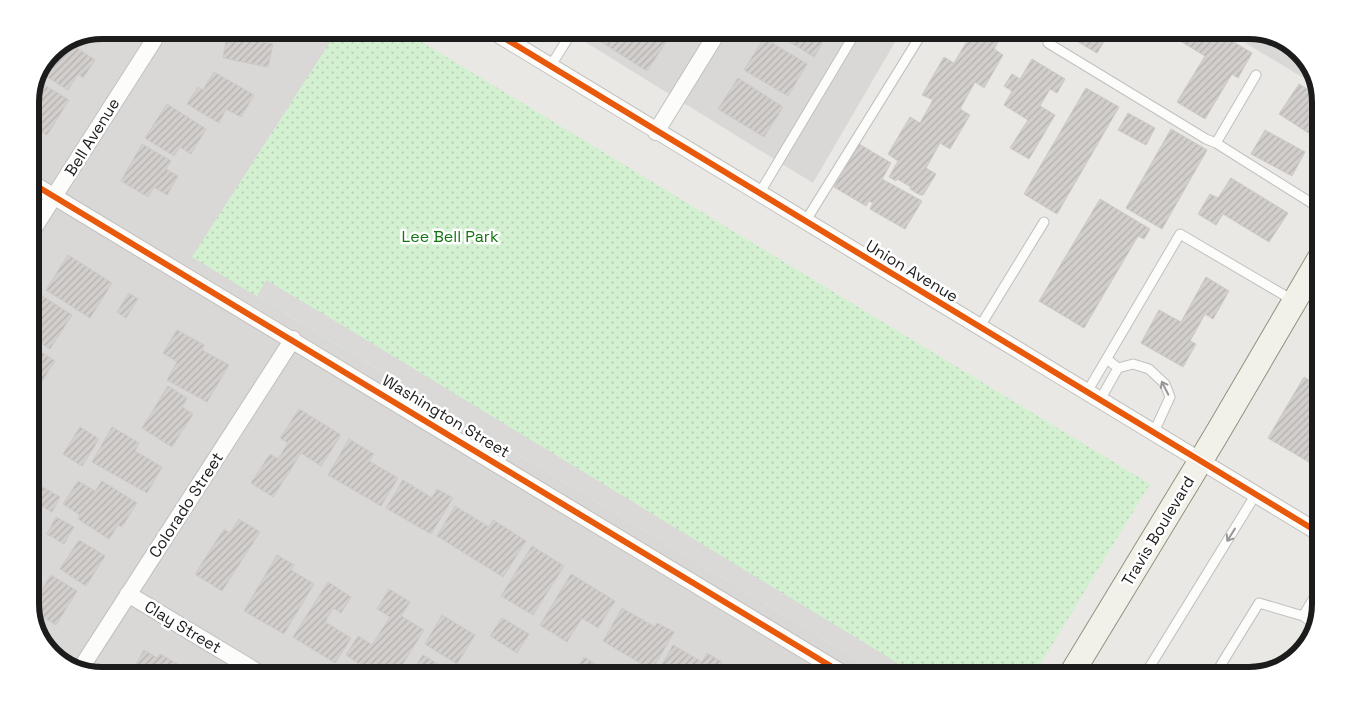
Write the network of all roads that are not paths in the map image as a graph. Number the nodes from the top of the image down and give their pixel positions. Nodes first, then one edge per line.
1 (505, 39) edge
2 (567, 39) edge
3 (713, 39) edge
4 (852, 39) edge
5 (918, 39) edge
6 (1050, 39) edge
7 (154, 40) dead end
8 (550, 67) junction
9 (1256, 75) dead end
10 (656, 132) junction
11 (1216, 143) junction
12 (39, 187) edge
13 (759, 194) junction
14 (55, 197) junction
15 (1312, 203) edge
16 (39, 221) edge
17 (805, 222) junction
18 (1044, 222) dead end
19 (1312, 271) edge
20 (1294, 301) junction
21 (979, 328) junction
22 (293, 339) junction
23 (1106, 360) junction
24 (1118, 368) junction
25 (1093, 396) junction
26 (1154, 432) junction
27 (1201, 460) junction
28 (1256, 494) junction
29 (1312, 528) edge
30 (128, 594) junction
31 (1312, 601) edge
32 (1303, 616) junction
33 (1310, 621) edge
34 (83, 665) edge
35 (249, 667) edge
36 (831, 667) edge
37 (1075, 667) edge
38 (1150, 667) edge
39 (1220, 667) edge

1 - 8 street, Union Avenue
2 - 8 lane
3 - 10 street
4 - 13 lane
5 - 17 lane
6 - 11 lane
7 - 14 street, Bell Avenue
8 - 10 street, Union Avenue
9 - 11 lane
10 - 13 street, Union Avenue
11 - 15 lane
12 - 14 street, Washington Street
13 - 17 street, Union Avenue
14 - 16 street, Bell Avenue
14 - 22 street, Washington Street
17 - 21 street, Union Avenue
18 - 21 lane
19 - 20 main road, Travis Boulevard
20 - 23 lane
20 - 27 main road, Travis Boulevard
21 - 25 street, Union Avenue
22 - 30 street, Colorado Street
22 - 36 street, Washington Street
23 - 24 lane
23 - 25 lane
24 - 25 lane
26 -> 24 lane
25 - 26 street, Union Avenue
26 - 27 street, Union Avenue
27 - 28 street, Union Avenue
27 - 37 main road, Travis Boulevard
28 - 29 street, Union Avenue
28 -> 38 lane
30 - 34 street, Colorado Street
30 - 35 street, Clay Street
31 - 32 lane
32 - 33 lane
32 - 39 lane

